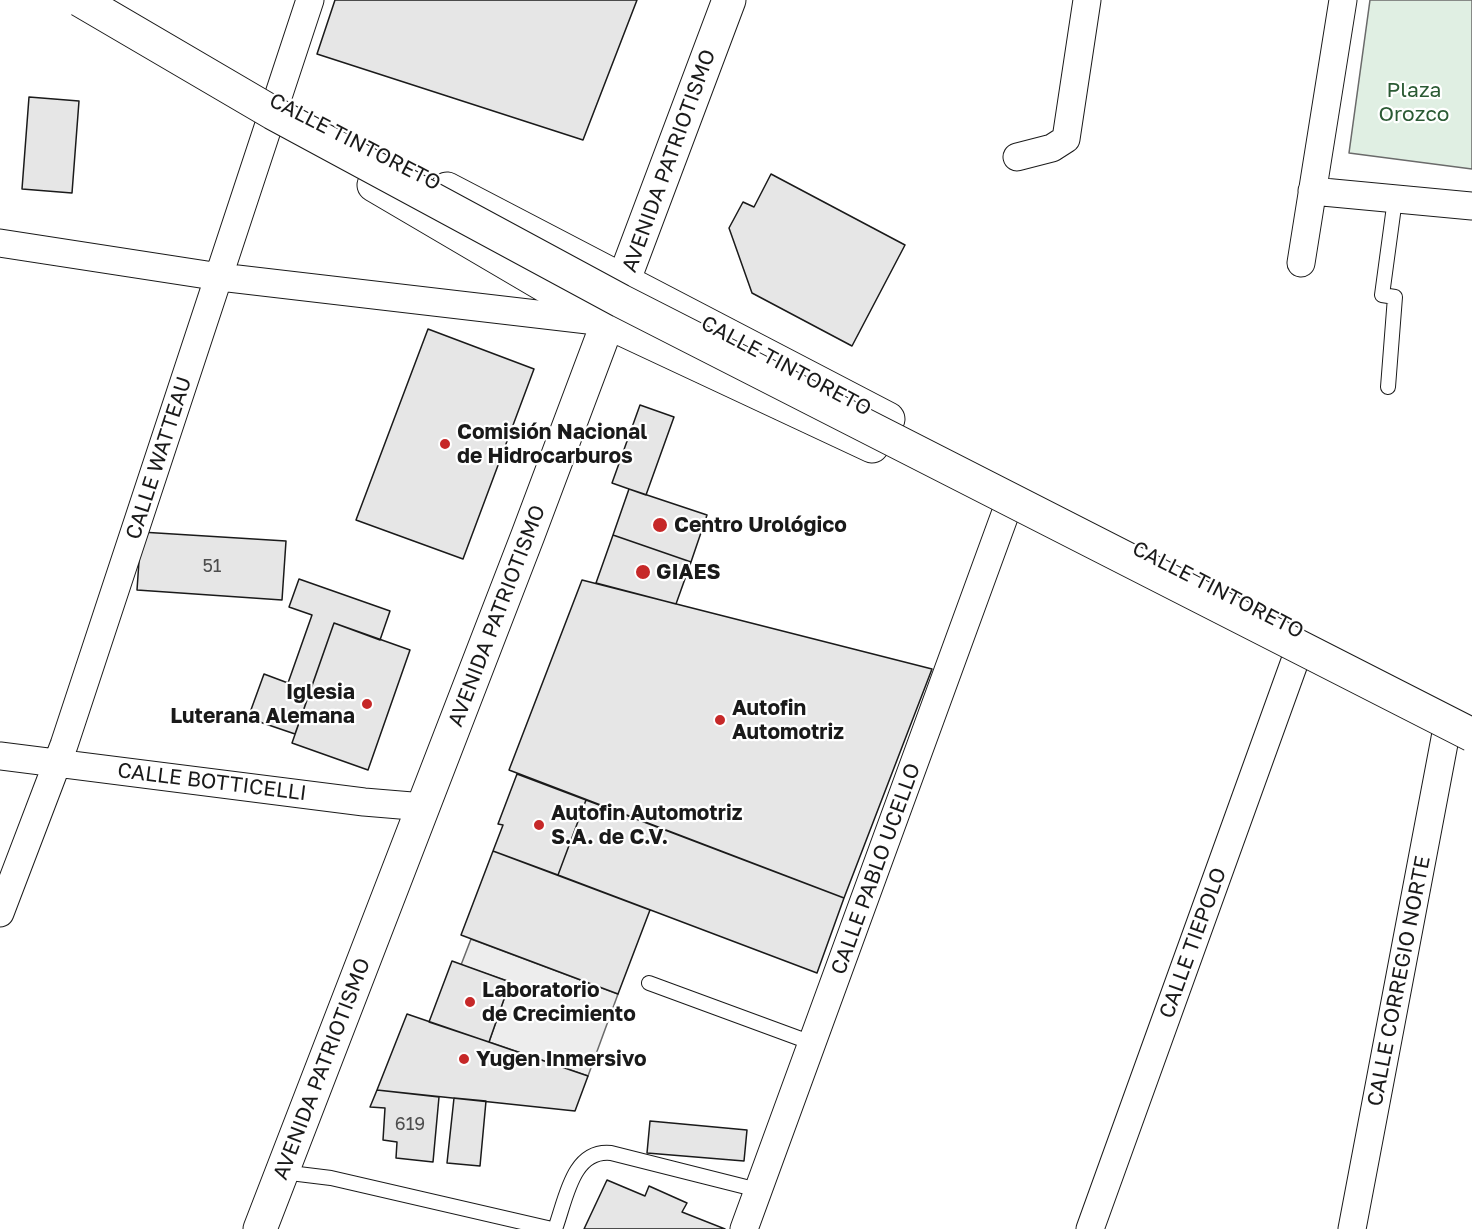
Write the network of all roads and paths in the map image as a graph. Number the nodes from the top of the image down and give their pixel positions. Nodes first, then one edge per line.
1 (59, 0) edge
2 (80, 0) edge
3 (107, 0) edge
4 (310, 0) edge
5 (729, 0) edge
6 (1087, 0) edge
7 (1343, 0) edge
8 (272, 112) junction
9 (1017, 157) dead end
10 (1312, 191) junction
11 (1395, 199) junction
12 (1472, 206) edge
13 (0, 243) edge
14 (1301, 263) dead end
15 (220, 277) junction
16 (625, 280) junction
17 (609, 323) junction
18 (1388, 387) dead end
19 (1007, 509) junction
20 (1296, 658) junction
21 (1465, 733) edge
22 (0, 756) edge
23 (58, 762) junction
24 (424, 807) junction
25 (0, 913) edge
26 (649, 983) dead end
27 (812, 1043) junction
28 (281, 1172) junction
29 (758, 1190) junction
30 (260, 1229) edge
31 (554, 1229) edge
32 (744, 1229) edge
33 (1090, 1229) edge
34 (1352, 1229) edge

1 - 8 main road, CALLE TINTORETO
2 - 21 main road, bridge
3 - 8 main road, CALLE TINTORETO
4 - 8 street, CALLE WATTEAU
5 - 16 main road, AVENIDA PATRIOTISMO
6 - 9 street
7 - 10 street
8 - 15 street, CALLE WATTEAU
8 - 16 main road, CALLE TINTORETO
8 - 17 main road, CALLE TINTORETO
10 - 11 street
10 - 14 street
11 - 12 street
11 - 18 lane
13 - 15 street, CALLE TINTORETO
15 - 17 street, CALLE TINTORETO
15 - 23 street, CALLE WATTEAU
16 - 17 main road, AVENIDA PATRIOTISMO
16 - 21 main road, CALLE TINTORETO
17 - 19 main road, CALLE TINTORETO
17 - 24 main road, AVENIDA PATRIOTISMO
19 - 20 main road, CALLE TINTORETO
19 - 27 street, CALLE PABLO UCELLO
20 - 21 main road, CALLE TINTORETO
20 - 33 street, CALLE TIEPOLO
21 - 34 street, CALLE CORREGIO NORTE
22 - 23 street, CALLE BOTTICELLI
23 - 24 street, CALLE BOTTICELLI
23 - 25 street, CALLE WATTEAU
24 - 28 main road, AVENIDA PATRIOTISMO
26 - 27 lane
27 - 29 street, CALLE PABLO UCELLO
28 - 30 main road, AVENIDA PATRIOTISMO
28 - 31 lane
29 - 31 lane
29 - 32 street, CALLE PABLO UCELLO

